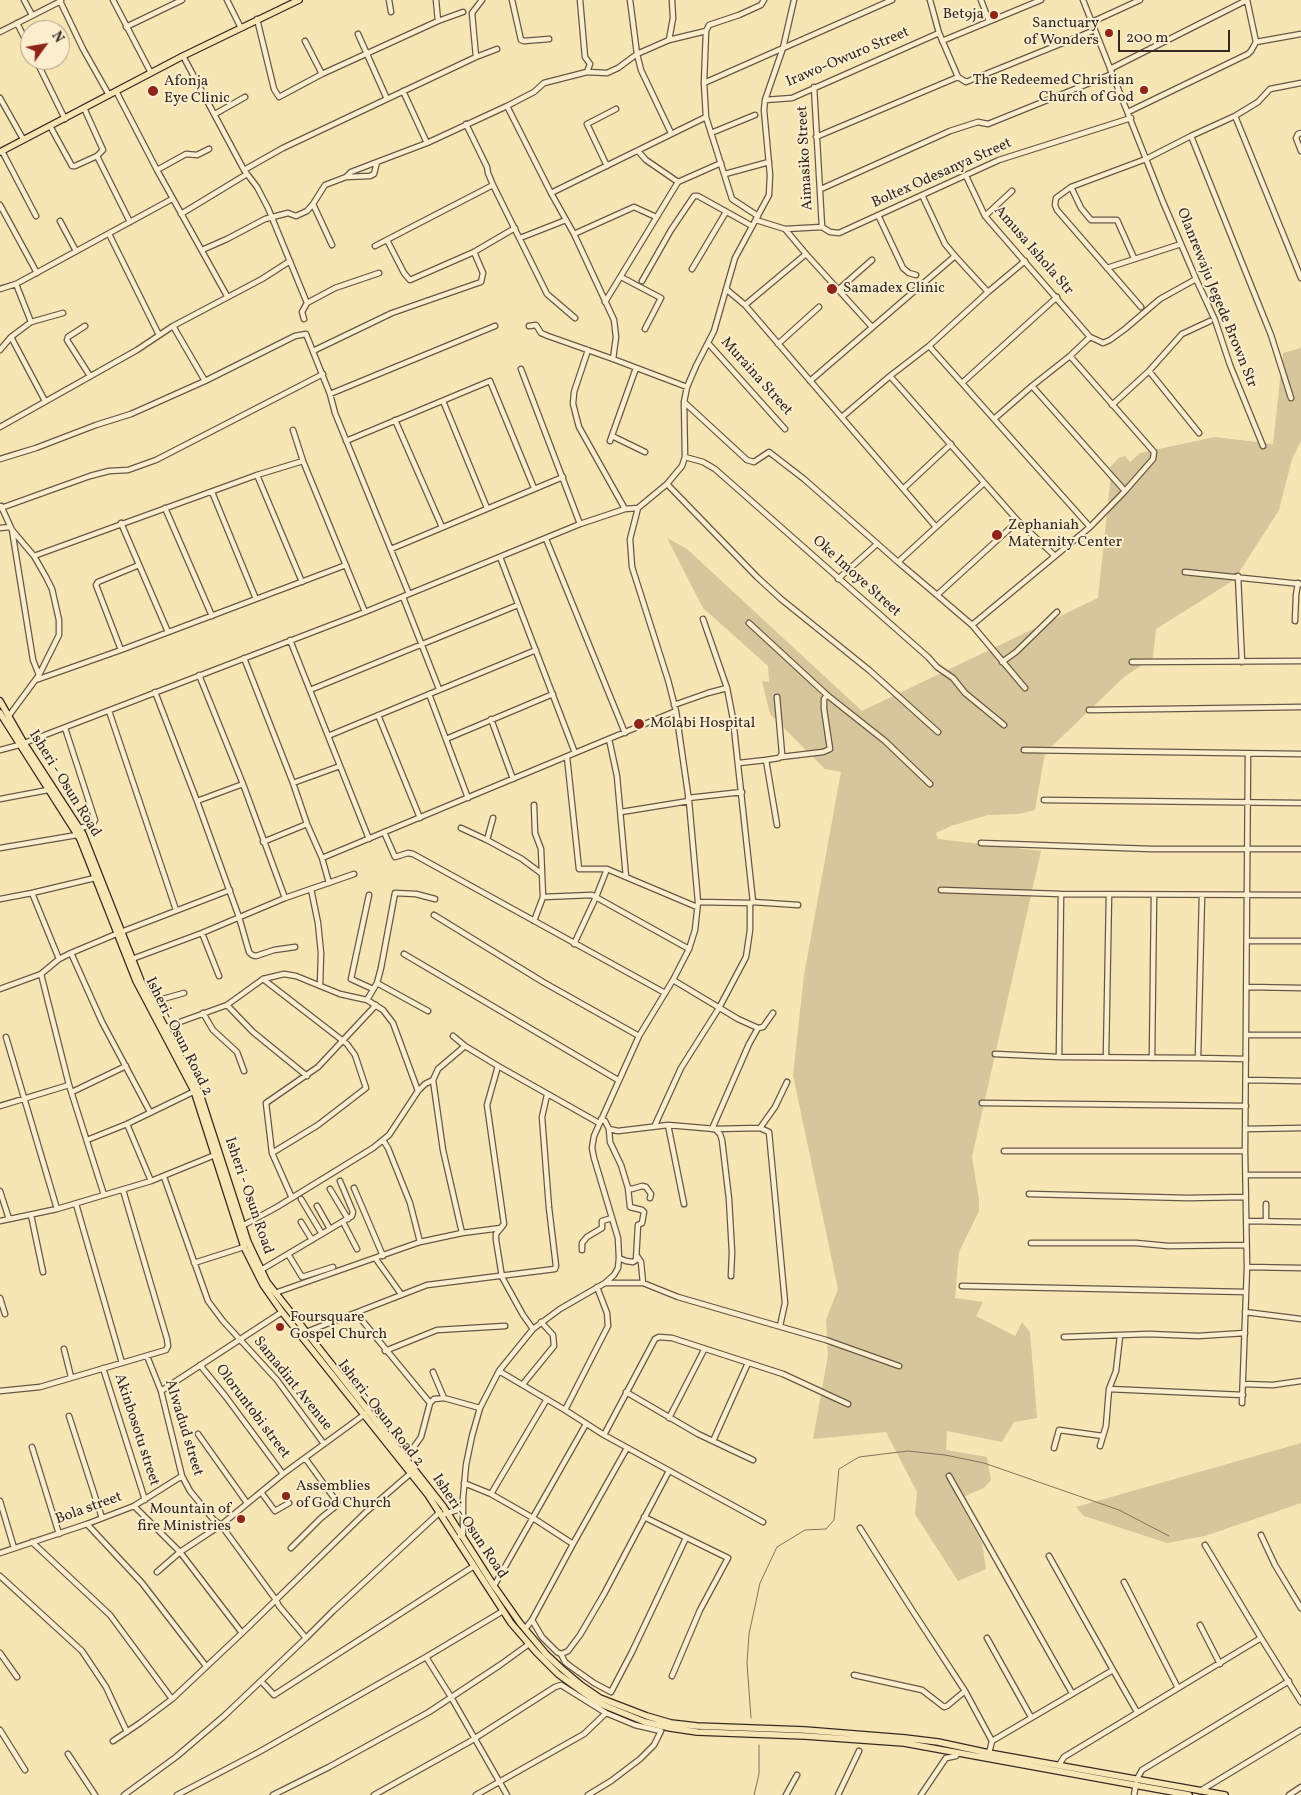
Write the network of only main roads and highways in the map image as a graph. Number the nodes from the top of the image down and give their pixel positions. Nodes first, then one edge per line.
1 (299, 0) edge
2 (286, 2) edge
3 (1, 151) edge
4 (0, 701) edge
5 (0, 713) edge
6 (22, 744) junction
7 (78, 832) junction
8 (119, 932) junction
9 (196, 1090) junction
10 (443, 1513) junction
11 (460, 1536) junction
12 (1030, 1763) junction
13 (1137, 1782) junction
14 (1189, 1795) edge
15 (1225, 1795) edge

1 - 2 main road
2 - 3 main road
4 - 6 main road, Isheri - Osun Road
5 - 6 main road, Isheri- Osun Road 2
6 - 7 main road, Isheri - Osun Road
6 - 7 main road, Isheri- Osun Road 2
7 - 8 main road, Isheri- Osun Road 2
7 - 8 main road, Isheri - Osun Road
8 - 9 main road, Isheri - Osun Road
8 - 9 main road, Isheri- Osun Road 2
9 - 10 main road, Isheri - Osun Road
9 - 10 main road, Isheri- Osun Road 2
10 - 11 main road, Isheri- Osun Road 2
11 - 12 main road, Isheri - Osun Road
11 - 12 main road, Isheri- Osun Road 2
12 - 13 main road
12 - 13 main road
13 - 14 main road
13 - 15 main road

